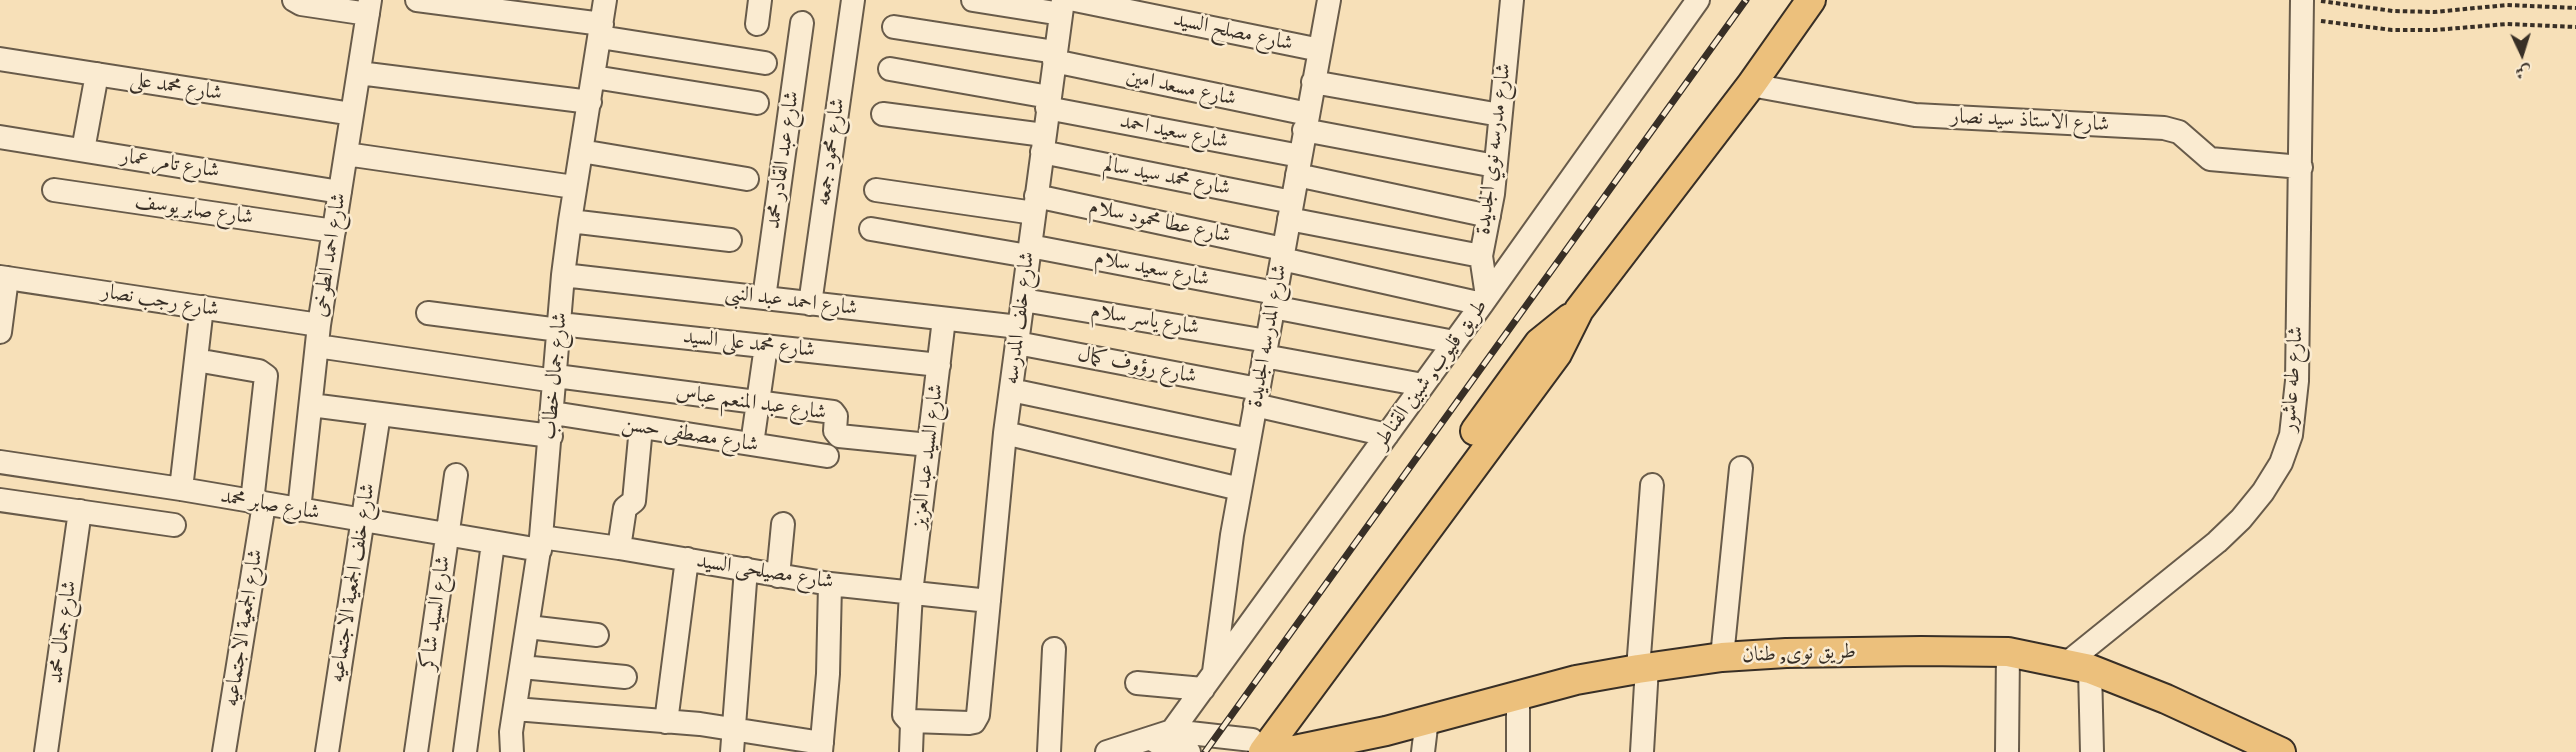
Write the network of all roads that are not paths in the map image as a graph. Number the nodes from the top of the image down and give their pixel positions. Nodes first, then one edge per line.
1 (294, 0) edge
2 (417, 0) edge
3 (605, 0) edge
4 (760, 0) edge
5 (853, 0) edge
6 (973, 0) edge
7 (1512, 0) edge
8 (1698, 0) edge
9 (1811, 0) edge
10 (1325, 1) edge
11 (1066, 5) edge
12 (2305, 6) edge
13 (369, 7) edge
14 (802, 23) dead end
15 (757, 24) dead end
16 (894, 27) dead end
17 (601, 30) junction
18 (1320, 50) junction
19 (1055, 57) junction
20 (0, 59) edge
21 (765, 63) dead end
22 (891, 69) dead end
23 (359, 73) junction
24 (97, 74) junction
25 (594, 77) junction
26 (1313, 82) junction
27 (1751, 85) junction
28 (590, 102) junction
29 (757, 103) dead end
30 (1048, 103) junction
31 (352, 114) junction
32 (883, 114) dead end
33 (1500, 115) junction
34 (1306, 122) junction
35 (0, 136) edge
36 (1043, 144) junction
37 (83, 150) junction
38 (581, 151) junction
39 (346, 154) junction
40 (1299, 165) junction
41 (1496, 166) junction
42 (2301, 167) junction
43 (747, 179) dead end
44 (574, 187) junction
45 (54, 190) dead end
46 (876, 190) dead end
47 (340, 192) junction
48 (1035, 204) junction
49 (1291, 210) junction
50 (1489, 216) junction
51 (570, 221) junction
52 (871, 229) dead end
53 (334, 231) junction
54 (730, 240) dead end
55 (1029, 251) junction
56 (1282, 254) junction
57 (1481, 256) junction
58 (563, 275) junction
59 (4, 277) edge
60 (764, 298) junction
61 (1023, 300) junction
62 (1274, 300) junction
63 (1484, 300) junction
64 (810, 304) junction
65 (202, 307) junction
66 (428, 313) dead end
67 (944, 319) junction
68 (560, 327) junction
69 (0, 333) edge
70 (1018, 335) junction
71 (318, 336) junction
72 (1454, 342) junction
73 (766, 346) junction
74 (1265, 348) junction
75 (196, 360) junction
76 (939, 364) junction
77 (556, 378) junction
78 (1423, 385) junction
79 (1011, 390) junction
80 (1256, 397) junction
81 (758, 403) junction
82 (310, 405) junction
83 (553, 413) junction
84 (379, 414) junction
85 (641, 427) junction
86 (1005, 433) junction
87 (1387, 435) junction
88 (551, 436) junction
89 (1249, 440) junction
90 (752, 444) junction
91 (929, 444) junction
92 (827, 456) dead end
93 (0, 462) edge
94 (1741, 468) dead end
95 (456, 475) dead end
96 (1652, 485) dead end
97 (181, 489) junction
98 (1240, 489) junction
99 (0, 500) edge
100 (258, 503) junction
101 (299, 510) junction
102 (80, 511) junction
103 (362, 521) junction
104 (783, 524) dead end
105 (174, 525) dead end
106 (447, 536) junction
107 (493, 543) junction
108 (540, 543) junction
109 (619, 548) junction
110 (687, 560) junction
111 (746, 569) junction
112 (778, 576) junction
113 (830, 584) junction
114 (910, 593) junction
115 (989, 601) junction
116 (528, 627) junction
117 (597, 635) dead end
118 (1054, 649) dead end
119 (2007, 652) junction
120 (1722, 657) junction
121 (2078, 666) junction
122 (522, 667) junction
123 (1642, 668) junction
124 (625, 677) dead end
125 (1208, 681) junction
126 (1137, 683) dead end
127 (1518, 696) junction
128 (515, 709) junction
129 (1427, 719) junction
130 (912, 721) junction
131 (666, 722) junction
132 (733, 729) junction
133 (1163, 739) junction
134 (1270, 747) edge
135 (821, 748) edge
136 (2267, 749) edge
137 (46, 752) edge
138 (224, 752) edge
139 (327, 752) edge
140 (416, 752) edge
141 (465, 752) edge
142 (512, 752) edge
143 (732, 752) edge
144 (911, 752) edge
145 (1049, 752) edge
146 (1107, 752) edge
147 (1189, 752) edge
148 (1424, 752) edge
149 (1518, 752) edge
150 (1642, 752) edge
151 (2007, 752) edge
152 (2092, 752) edge

1 - 13 street
2 - 17 street
3 - 17 street, شارع جمال خطاب
4 - 15 street
5 - 64 street, شارع محمود جمعه
6 - 11 street, شارع مصلح السيد
7 - 33 street, شارع مدرسه نوي الجديدة
8 - 63 street, طريق قليوب, شبين القناطر
9 - 27 main road
10 - 18 street, شارع المدرسه الجديدة
11 - 18 street, شارع مصلح السيد
11 - 19 street, شارع خلف المدرسه
12 - 42 street, شارع طه عاشور
13 - 23 street, شارع احمد الطوخى
14 - 60 street, شارع عبد القادر محمد
16 - 19 street, شارع مسعد امين
17 - 21 street
17 - 25 street, شارع جمال خطاب
18 - 26 street, شارع المدرسه الجديدة
19 - 30 street, شارع خلف المدرسه
19 - 34 street, شارع مسعد امين
20 - 24 street, شارع محمد على
22 - 30 street, شارع سعيد احمد
23 - 28 street
23 - 31 street, شارع احمد الطوخى
24 - 31 street, شارع محمد على
24 - 37 street
25 - 28 street, شارع جمال خطاب
25 - 29 street
26 - 33 street
26 - 34 street, شارع المدرسه الجديدة
27 - 42 street, شارع الاستاذ سيد نصار
27 - 134 main road
28 - 38 street, شارع جمال خطاب
30 - 36 street, شارع خلف المدرسه
30 - 40 street, شارع سعيد احمد
31 - 39 street, شارع احمد الطوخى
32 - 36 street, شارع محمد سيد سالم
33 - 41 street, شارع مدرسه نوي الجديدة
34 - 40 street, شارع المدرسه الجديدة
34 - 41 street, شارع مسعد امين
35 - 37 street, شارع تامر عمار
36 - 48 street, شارع خلف المدرسه
36 - 49 street, شارع محمد سيد سالم
37 - 47 street, شارع تامر عمار
38 - 43 street
38 - 44 street, شارع جمال خطاب
39 - 44 street
39 - 47 street, شارع احمد الطوخى
40 - 49 street, شارع المدرسه الجديدة
40 - 50 street, شارع سعيد احمد
41 - 50 street, شارع مدرسه نوي الجديدة
42 - 121 street, شارع طه عاشور
44 - 51 street, شارع جمال خطاب
45 - 53 street, شارع صابر يوسف
46 - 48 street, شارع عطا محمود سلام
47 - 53 street, شارع احمد الطوخى
48 - 55 street, شارع خلف المدرسه
48 - 56 street, شارع عطا محمود سلام
49 - 56 street, شارع المدرسه الجديدة
49 - 57 street, شارع محمد سيد سالم
50 - 57 street, شارع مدرسه نوي الجديدة
51 - 54 street
51 - 58 street, شارع جمال خطاب
52 - 55 street, شارع سعيد سلام
53 - 71 street, شارع احمد الطوخى
55 - 61 street, شارع خلف المدرسه
55 - 62 street, شارع سعيد سلام
56 - 62 street, شارع المدرسه الجديدة
56 - 63 street, شارع عطا محمود سلام
57 - 63 street, شارع مدرسه نوي الجديدة
58 - 60 street, شارع احمد عبد النبى
58 - 68 street, شارع جمال خطاب
59 - 65 street, شارع رجب نصار
59 - 69 street
60 - 64 street, شارع احمد عبد النبى
61 - 70 street, شارع خلف المدرسه
61 - 74 street, شارع ياسر سلام
62 - 72 street, شارع سعيد سلام
62 - 74 street, شارع المدرسه الجديدة
63 - 72 street, طريق قليوب, شبين القناطر
64 - 67 street, شارع احمد عبد النبى
65 - 71 street, شارع رجب نصار
65 - 75 street
66 - 68 street, شارع محمد على السيد
67 - 70 street, شارع احمد عبد النبى
67 - 76 street, شارع السيد عبد العزيز
68 - 73 street, شارع محمد على السيد
68 - 77 street, شارع جمال خطاب
70 - 79 street, شارع خلف المدرسه
70 - 80 street, شارع رؤوف كمال
71 - 77 street, شارع رجب نصار
71 - 82 street, شارع احمد الطوخى
72 - 78 street, طريق قليوب, شبين القناطر
73 - 76 street, شارع محمد على السيد
73 - 81 street
74 - 78 street, شارع ياسر سلام
74 - 80 street, شارع المدرسه الجديدة
75 - 97 street
75 - 100 street, شارع الجمعية الاجتماعيه
76 - 91 street, شارع السيد عبد العزيز
77 - 81 street, شارع عبد المنعم عباس
77 - 83 street, شارع جمال خطاب
78 - 87 street, طريق قليوب, شبين القناطر
79 - 86 street, شارع خلف المدرسه
79 - 89 street
80 - 87 street, شارع رؤوف كمال
80 - 89 street, شارع المدرسه الجديدة
81 - 90 street
81 - 91 street, شارع عبد المنعم عباس
82 - 84 street
82 - 101 street, شارع احمد الطوخى
83 - 85 street, شارع مصطفى حسن
83 - 88 street, شارع جمال خطاب
84 - 88 street
84 - 103 street, شارع خلف الجمعية الاجتماعيه
85 - 90 street, شارع مصطفى حسن
85 - 109 street
86 - 98 street
86 - 115 street, شارع خلف المدرسه
87 - 125 street, طريق قليوب, شبين القناطر
88 - 108 street, شارع جمال خطاب
89 - 98 street, شارع المدرسه الجديدة
90 - 92 street, شارع مصطفى حسن
91 - 114 street, شارع السيد عبد العزيز
93 - 97 street, شارع صابر محمد
94 - 120 street
95 - 106 street, شارع السيد شاكر
96 - 123 street
97 - 100 street, شارع صابر محمد
98 - 125 street, شارع المدرسه الجديدة
99 - 102 street
100 - 101 street, شارع صابر محمد
100 - 138 street, شارع الجمعية الاجتماعيه
101 - 103 street, شارع صابر محمد
102 - 105 street
102 - 137 street, شارع جمال محمد
103 - 106 street, شارع صابر محمد
103 - 139 street, شارع خلف الجمعية الاجتماعيه
104 - 112 street
106 - 107 street, شارع صابر محمد
106 - 140 street, شارع السيد شاكر
107 - 108 street, شارع صابر محمد
107 - 141 street
108 - 109 street, شارع مصيلحى السيد
108 - 116 street, شارع جمال خطاب
109 - 110 street, شارع مصيلحى السيد
110 - 111 street, شارع مصيلحى السيد
110 - 131 street
111 - 112 street, شارع مصيلحى السيد
111 - 132 street
112 - 113 street, شارع مصيلحى السيد
113 - 114 street, شارع مصيلحى السيد
113 - 135 street
114 - 115 street, شارع مصيلحى السيد
114 - 130 street, شارع السيد عبد العزيز
115 - 130 street, شارع خلف المدرسه
116 - 117 street
116 - 122 street, شارع جمال خطاب
118 - 145 street
119 - 120 main road, طريق نوى, طنان
119 - 121 main road, طريق نوى, طنان
119 - 151 street
120 - 123 main road, طريق نوى, طنان
121 - 136 main road, طريق نوى, طنان
121 - 152 street
122 - 124 street
122 - 128 street, شارع جمال خطاب
123 - 127 main road, طريق نوى, طنان
123 - 150 street
125 - 126 street
125 - 133 street, طريق قليوب, شبين القناطر
127 - 129 main road, طريق نوى, طنان
127 - 149 street
128 - 131 street
128 - 142 street, شارع جمال خطاب
129 - 134 main road, طريق نوى, طنان
129 - 148 street
130 - 144 street
131 - 132 street
132 - 135 street
132 - 143 street
133 - 134 street
133 - 146 street
133 - 147 street

